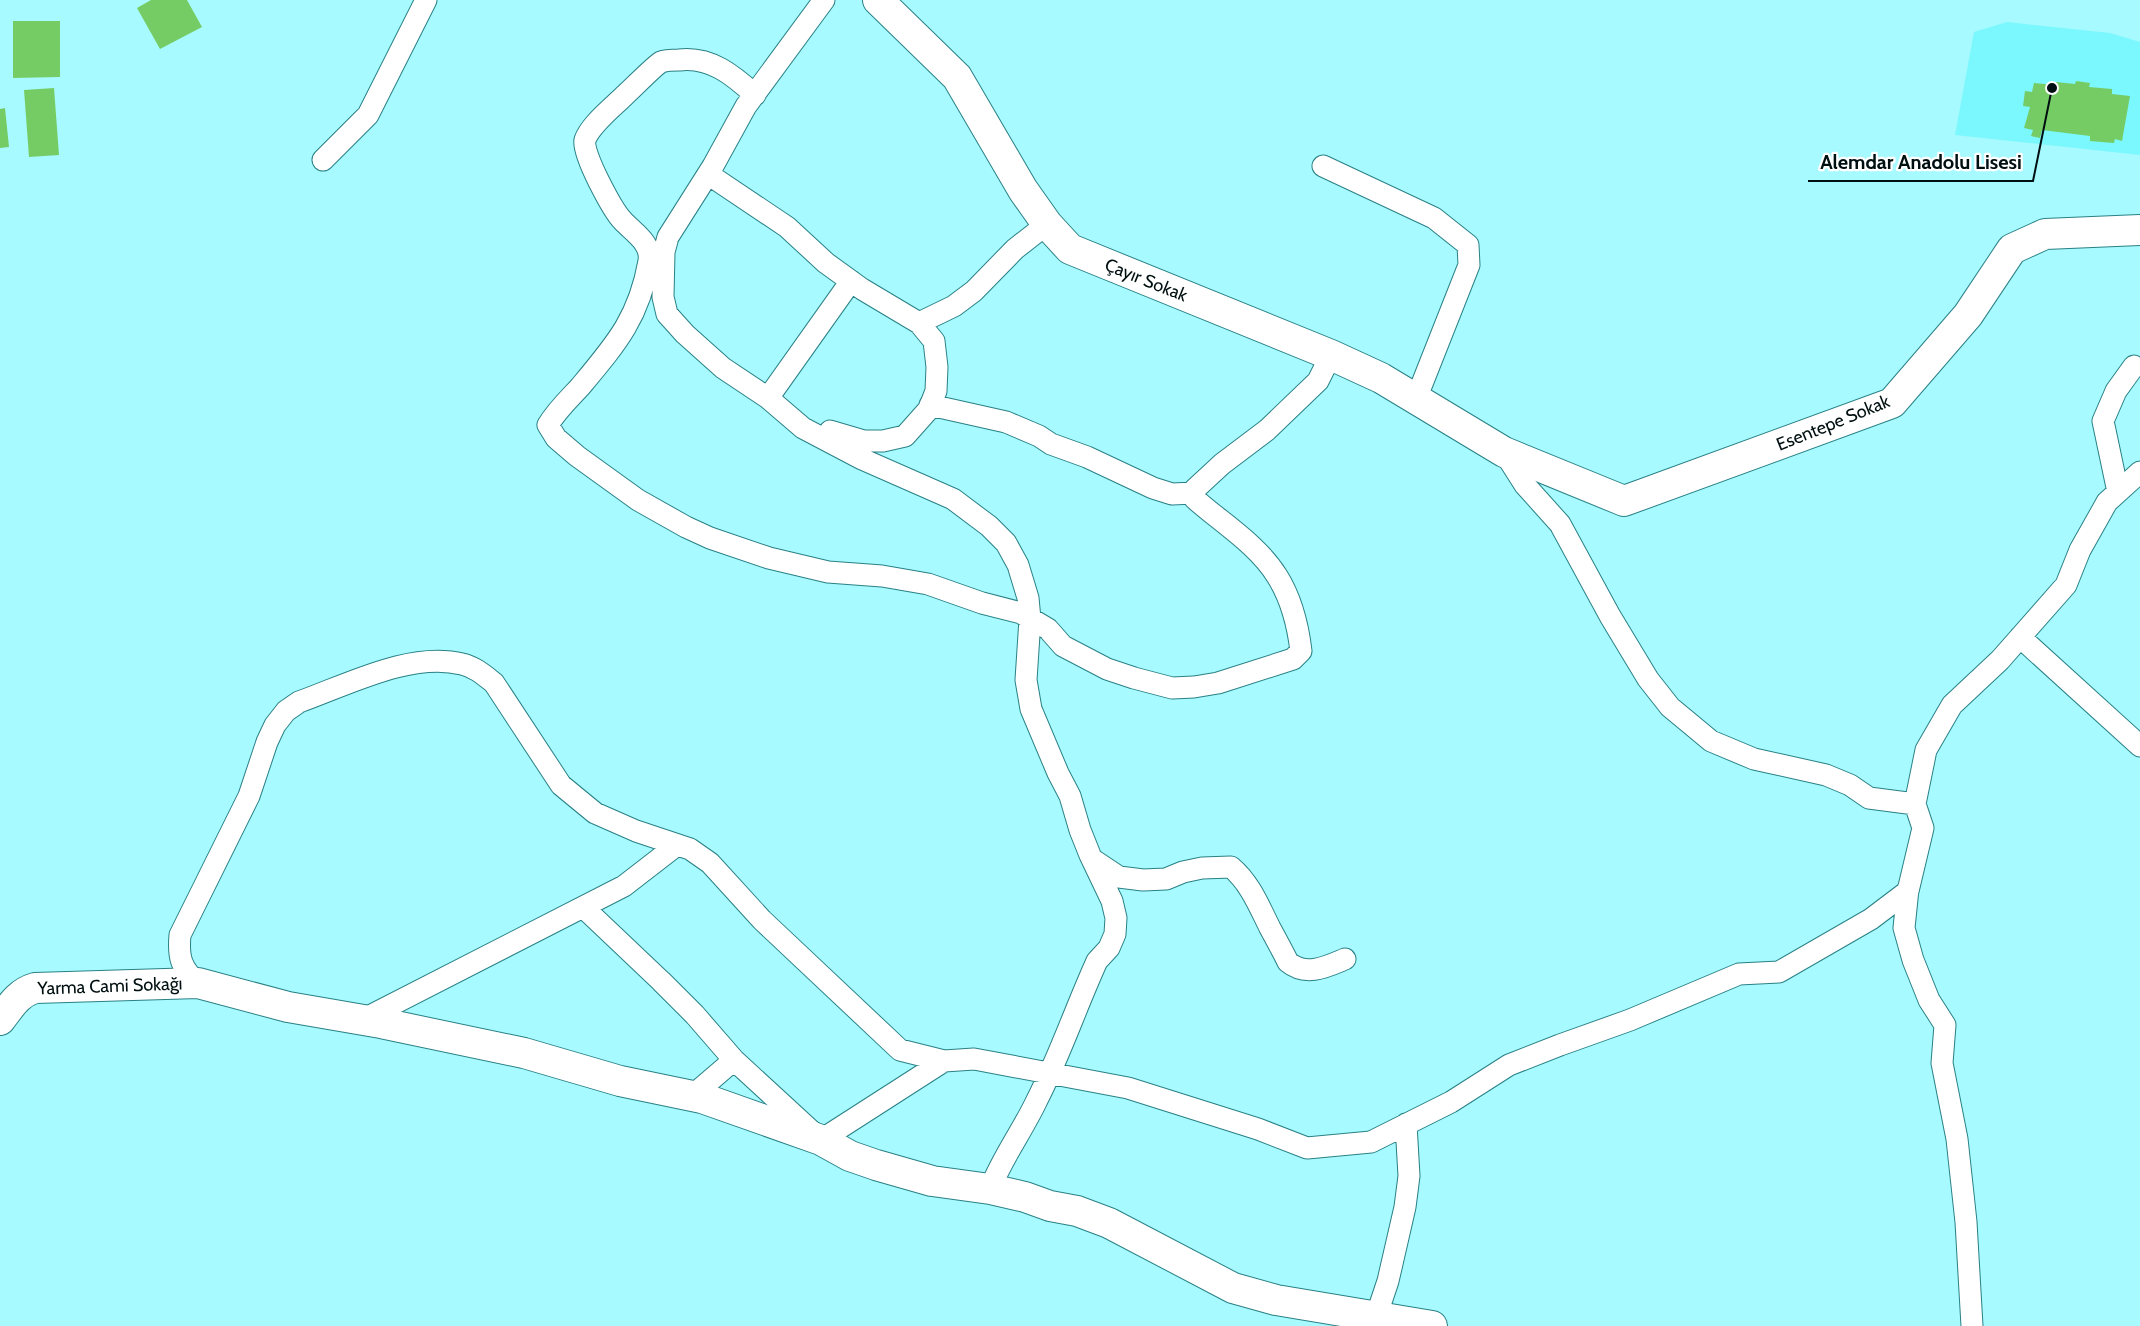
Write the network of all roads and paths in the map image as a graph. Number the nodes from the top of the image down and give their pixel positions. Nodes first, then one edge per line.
1 (426, 0) edge
2 (825, 0) edge
3 (878, 0) edge
4 (754, 95) junction
5 (323, 160) dead end
6 (1323, 166) dead end
7 (708, 174) junction
8 (1047, 224) junction
9 (2140, 230) edge
10 (850, 281) junction
11 (919, 323) junction
12 (1331, 355) junction
13 (2134, 366) dead end
14 (768, 398) junction
15 (1416, 399) junction
16 (930, 405) junction
17 (785, 412) junction
18 (1504, 452) junction
19 (2140, 472) edge
20 (2118, 492) junction
21 (1195, 494) junction
22 (1030, 619) junction
23 (2020, 637) junction
24 (2140, 746) edge
25 (1915, 804) junction
26 (677, 845) junction
27 (1092, 859) junction
28 (1908, 889) junction
29 (584, 907) junction
30 (1345, 959) dead end
31 (198, 983) junction
32 (0, 1020) edge
33 (362, 1020) junction
34 (734, 1060) junction
35 (944, 1061) junction
36 (1050, 1073) junction
37 (692, 1096) junction
38 (1406, 1124) junction
39 (821, 1140) junction
40 (990, 1189) junction
41 (1374, 1321) edge
42 (1432, 1326) edge
43 (1972, 1326) edge

1 - 5 street
2 - 4 street
3 - 8 street, Çayır Sokak
4 - 7 street
4 - 22 street
6 - 15 street
7 - 10 street
7 - 14 street
8 - 11 street
8 - 12 street, Çayır Sokak
9 - 18 street, Esentepe Sokak
10 - 11 street
10 - 14 street
11 - 16 street
12 - 15 street, Çayır Sokak
12 - 21 street
13 - 20 street
14 - 17 street
15 - 18 street, Çayır Sokak
16 - 17 street
16 - 21 street
17 - 22 street
18 - 25 street
19 - 20 street
20 - 23 street
21 - 22 street
22 - 27 street
23 - 24 street
23 - 25 street
25 - 28 street
26 - 29 street
26 - 31 street
26 - 35 street
27 - 30 street
27 - 36 street
28 - 38 street
28 - 43 street
29 - 33 street
29 - 34 street
31 - 32 street, Yarma Cami Sokağı
31 - 33 street, Yarma Cami Sokağı
33 - 37 street, Yarma Cami Sokağı
34 - 37 street
34 - 39 street
35 - 36 street
35 - 39 street
36 - 38 street
36 - 40 street
37 - 39 street, Yarma Cami Sokağı
38 - 41 street
39 - 40 street, Yarma Cami Sokağı
40 - 41 street, Yarma Cami Sokağı
41 - 42 street, Yarma Cami Sokağı

